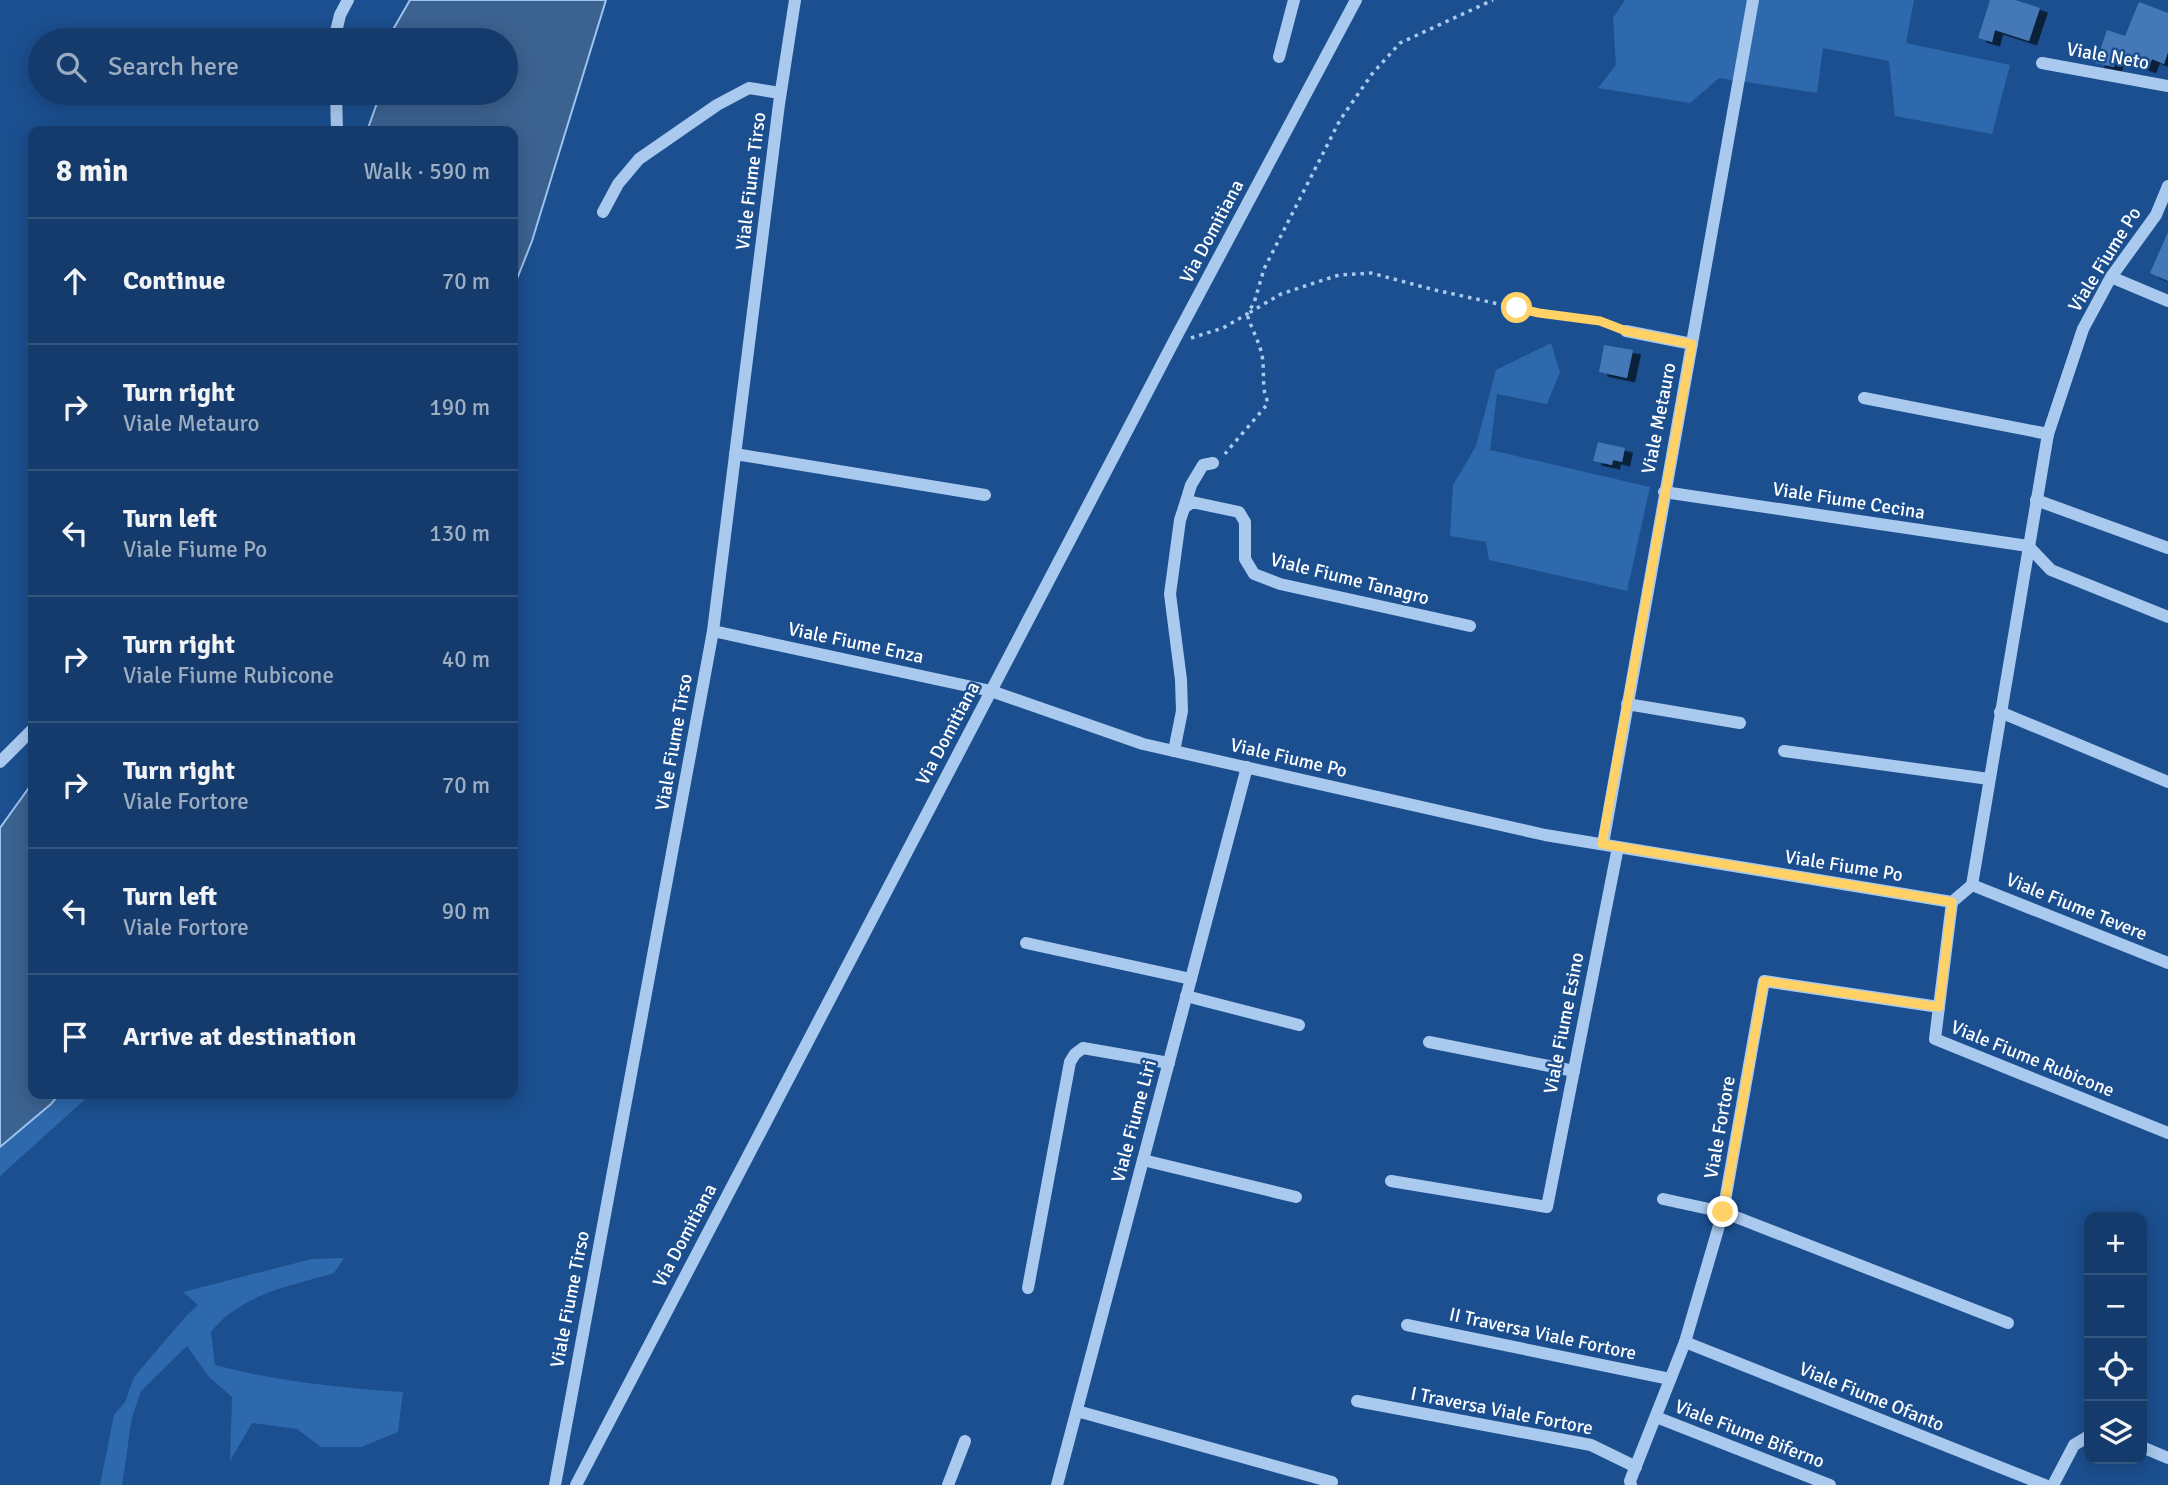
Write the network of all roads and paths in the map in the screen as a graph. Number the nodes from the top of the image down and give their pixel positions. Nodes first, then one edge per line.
1 (348, 0) edge
2 (794, 0) edge
3 (1294, 0) edge
4 (1356, 0) edge
5 (1493, 0) edge
6 (1753, 0) edge
7 (337, 28) edge
8 (1279, 57) dead end
9 (2042, 63) dead end
10 (2168, 86) edge
11 (780, 93) junction
12 (336, 105) edge
13 (337, 126) edge
14 (2168, 186) edge
15 (603, 212) dead end
16 (2111, 277) junction
17 (2168, 301) edge
18 (1247, 314) junction
19 (1626, 331) joint
20 (1174, 341) junction
21 (1692, 344) junction
22 (1864, 398) dead end
23 (2048, 434) junction
24 (735, 454) junction
25 (1213, 463) joint
26 (1664, 492) junction
27 (985, 495) dead end
28 (2036, 500) junction
29 (1184, 508) junction
30 (2028, 546) junction
31 (2168, 548) edge
32 (2168, 617) edge
33 (1470, 625) dead end
34 (713, 631) junction
35 (991, 691) junction
36 (1628, 705) junction
37 (2000, 712) junction
38 (1740, 723) dead end
39 (28, 734) edge
40 (1174, 751) junction
41 (1784, 751) dead end
42 (0, 762) edge
43 (1247, 767) junction
44 (1989, 779) junction
45 (2168, 782) edge
46 (1602, 844) junction
47 (1618, 847) junction
48 (1972, 885) junction
49 (1952, 902) junction
50 (1026, 943) dead end
51 (2168, 963) edge
52 (1191, 979) junction
53 (1186, 996) junction
54 (1939, 1007) junction
55 (1299, 1025) dead end
56 (1429, 1042) dead end
57 (1169, 1063) junction
58 (1574, 1071) junction
59 (2168, 1133) edge
60 (1143, 1160) junction
61 (1391, 1181) dead end
62 (1296, 1197) dead end
63 (1663, 1199) dead end
64 (1723, 1212) junction
65 (1028, 1288) dead end
66 (2008, 1323) dead end
67 (1407, 1325) dead end
68 (1685, 1342) junction
69 (1670, 1379) junction
70 (1357, 1401) dead end
71 (1077, 1410) junction
72 (1656, 1417) junction
73 (2084, 1439) edge
74 (965, 1441) dead end
75 (2147, 1449) edge
76 (2168, 1458) edge
77 (1636, 1467) junction
78 (1332, 1482) dead end
79 (555, 1485) edge
80 (576, 1485) edge
81 (948, 1485) edge
82 (1057, 1485) edge
83 (1631, 1485) edge
84 (1830, 1485) edge
85 (2045, 1485) edge
86 (2053, 1485) edge

1 - 7 street
2 - 11 street, Viale Fiume Tirso
3 - 8 street
4 - 20 street, Via Domitiana
5 - 18 path
6 - 21 street, Viale Metauro
9 - 10 street, Viale Neto
11 - 15 street
11 - 24 street, Viale Fiume Tirso
12 - 13 street
14 - 16 street, Viale Fiume Po
16 - 17 street
16 - 23 street, Viale Fiume Po
18 - 19 path
18 - 20 path
18 - 25 path
19 - 21 street
20 - 35 street, Via Domitiana
21 - 26 street, Viale Metauro
22 - 23 street
23 - 28 street, Viale Fiume Po
24 - 27 street
24 - 34 street, Viale Fiume Tirso
25 - 29 street
26 - 30 street, Viale Fiume Cecina
26 - 36 street, Viale Metauro
28 - 30 street, Viale Fiume Po
28 - 31 street
29 - 33 street, Viale Fiume Tanagro
29 - 40 street
30 - 32 street
30 - 37 street, Viale Fiume Po
34 - 35 street, Viale Fiume Enza
34 - 79 street, Viale Fiume Tirso
35 - 40 street, Viale Fiume Po
35 - 80 street, Via Domitiana
36 - 38 street
36 - 46 street, Viale Metauro
37 - 44 street, Viale Fiume Po
37 - 45 street
39 - 42 street
40 - 43 street, Viale Fiume Po
41 - 44 street
43 - 46 street, Viale Fiume Po
43 - 52 street, Viale Fiume Liri
44 - 48 street, Viale Fiume Po
46 - 47 street, Viale Fiume Po
47 - 49 street, Viale Fiume Po
47 - 58 street, Viale Fiume Esino
48 - 49 street
48 - 51 street, Viale Fiume Tevere
49 - 54 street, Viale Fiume Rubicone
50 - 52 street
52 - 53 street, Viale Fiume Liri
53 - 55 street
53 - 57 street, Viale Fiume Liri
54 - 59 street, Viale Fiume Rubicone
54 - 64 street, Viale Fortore
56 - 58 street
57 - 60 street, Viale Fiume Liri
57 - 65 street
58 - 61 street, Viale Fiume Esino
60 - 62 street
60 - 71 street, Viale Fiume Liri
63 - 64 street
64 - 66 street
64 - 68 street, Viale Fortore
67 - 69 street, II Traversa Viale Fortore
68 - 69 street, Viale Fortore
68 - 85 street, Viale Fiume Ofanto
69 - 72 street, Viale Fortore
70 - 77 street, I Traversa Viale Fortore
71 - 78 street
71 - 82 street, Viale Fiume Liri
72 - 77 street, Viale Fortore
72 - 84 street, Viale Fiume Biferno
73 - 86 street
74 - 81 street
75 - 76 street
77 - 83 street, Viale Fortore

